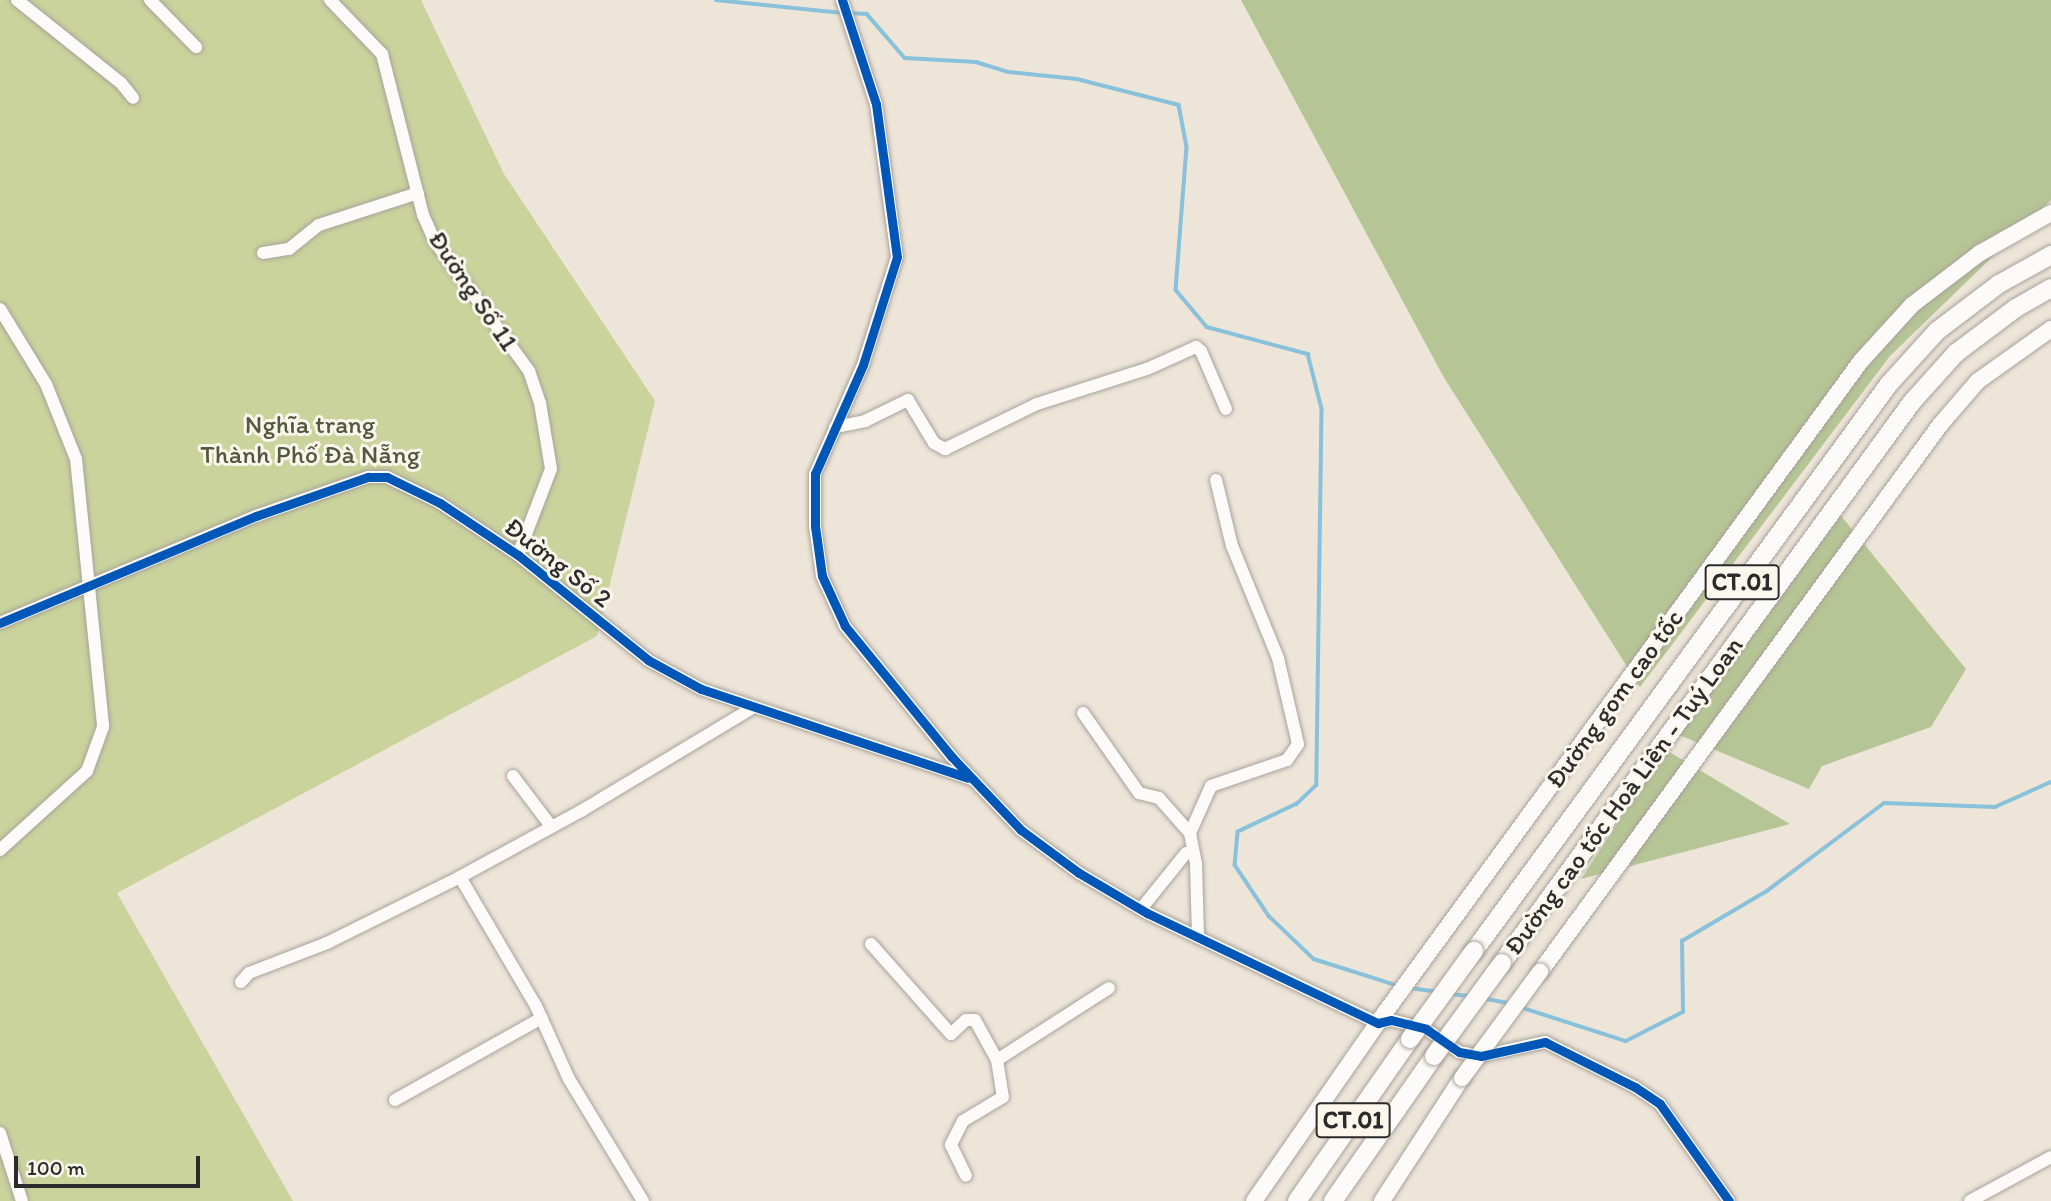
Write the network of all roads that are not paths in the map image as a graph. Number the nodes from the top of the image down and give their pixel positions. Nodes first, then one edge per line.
1 (17, 0) edge
2 (150, 0) edge
3 (330, 0) edge
4 (842, 0) edge
5 (196, 47) dead end
6 (133, 98) dead end
7 (418, 193) junction
8 (2051, 213) edge
9 (263, 253) dead end
10 (2051, 255) edge
11 (2051, 288) edge
12 (0, 309) edge
13 (2051, 329) edge
14 (1226, 409) dead end
15 (835, 427) junction
16 (1216, 480) dead end
17 (518, 555) junction
18 (89, 585) junction
19 (0, 623) edge
20 (751, 709) junction
21 (1083, 713) dead end
22 (513, 776) dead end
23 (974, 780) junction
24 (550, 825) junction
25 (1190, 833) junction
26 (0, 850) edge
27 (1186, 853) dead end
28 (460, 877) junction
29 (1141, 909) junction
30 (1198, 937) junction
31 (872, 944) dead end
32 (241, 982) dead end
33 (1109, 988) dead end
34 (542, 1018) junction
35 (1380, 1020) junction
36 (997, 1060) junction
37 (396, 1100) dead end
38 (0, 1133) edge
39 (2051, 1157) edge
40 (967, 1175) dead end
41 (22, 1201) edge
42 (643, 1201) edge
43 (1254, 1201) edge
44 (1297, 1201) edge
45 (1333, 1201) edge
46 (1382, 1201) edge
47 (1730, 1201) edge
48 (1970, 1201) edge

1 - 6 street
2 - 5 street
3 - 7 street, Đường Số 11
4 - 15 street
7 - 9 street
7 - 17 street, Đường Số 11
8 - 35 main road, Đường gom cao tốc
10 - 44 highway, Đường cao tốc Hoà Liên - Tuý Loan / CT.01, bridge
11 - 45 highway, Đường cao tốc Hoà Liên - Tuý Loan / CT.01, bridge
12 - 18 street
13 - 46 main road, bridge
14 - 15 street
15 - 23 street
16 - 25 street
17 - 18 street, Đường Số 2
17 - 20 street, Đường Số 2
18 - 19 street, Đường Số 2
18 - 26 street
20 - 23 street, Đường Số 2
20 - 24 street
21 - 25 street
22 - 24 street
23 - 29 street
24 - 28 street
25 - 30 street
27 - 29 street
28 - 32 street
28 - 34 street
29 - 30 street
30 - 35 street
31 - 36 street
33 - 36 street
34 - 37 street
34 - 42 street
35 - 43 main road, Đường gom cao tốc
35 - 47 street
36 - 40 street
38 - 41 street
39 - 48 street

